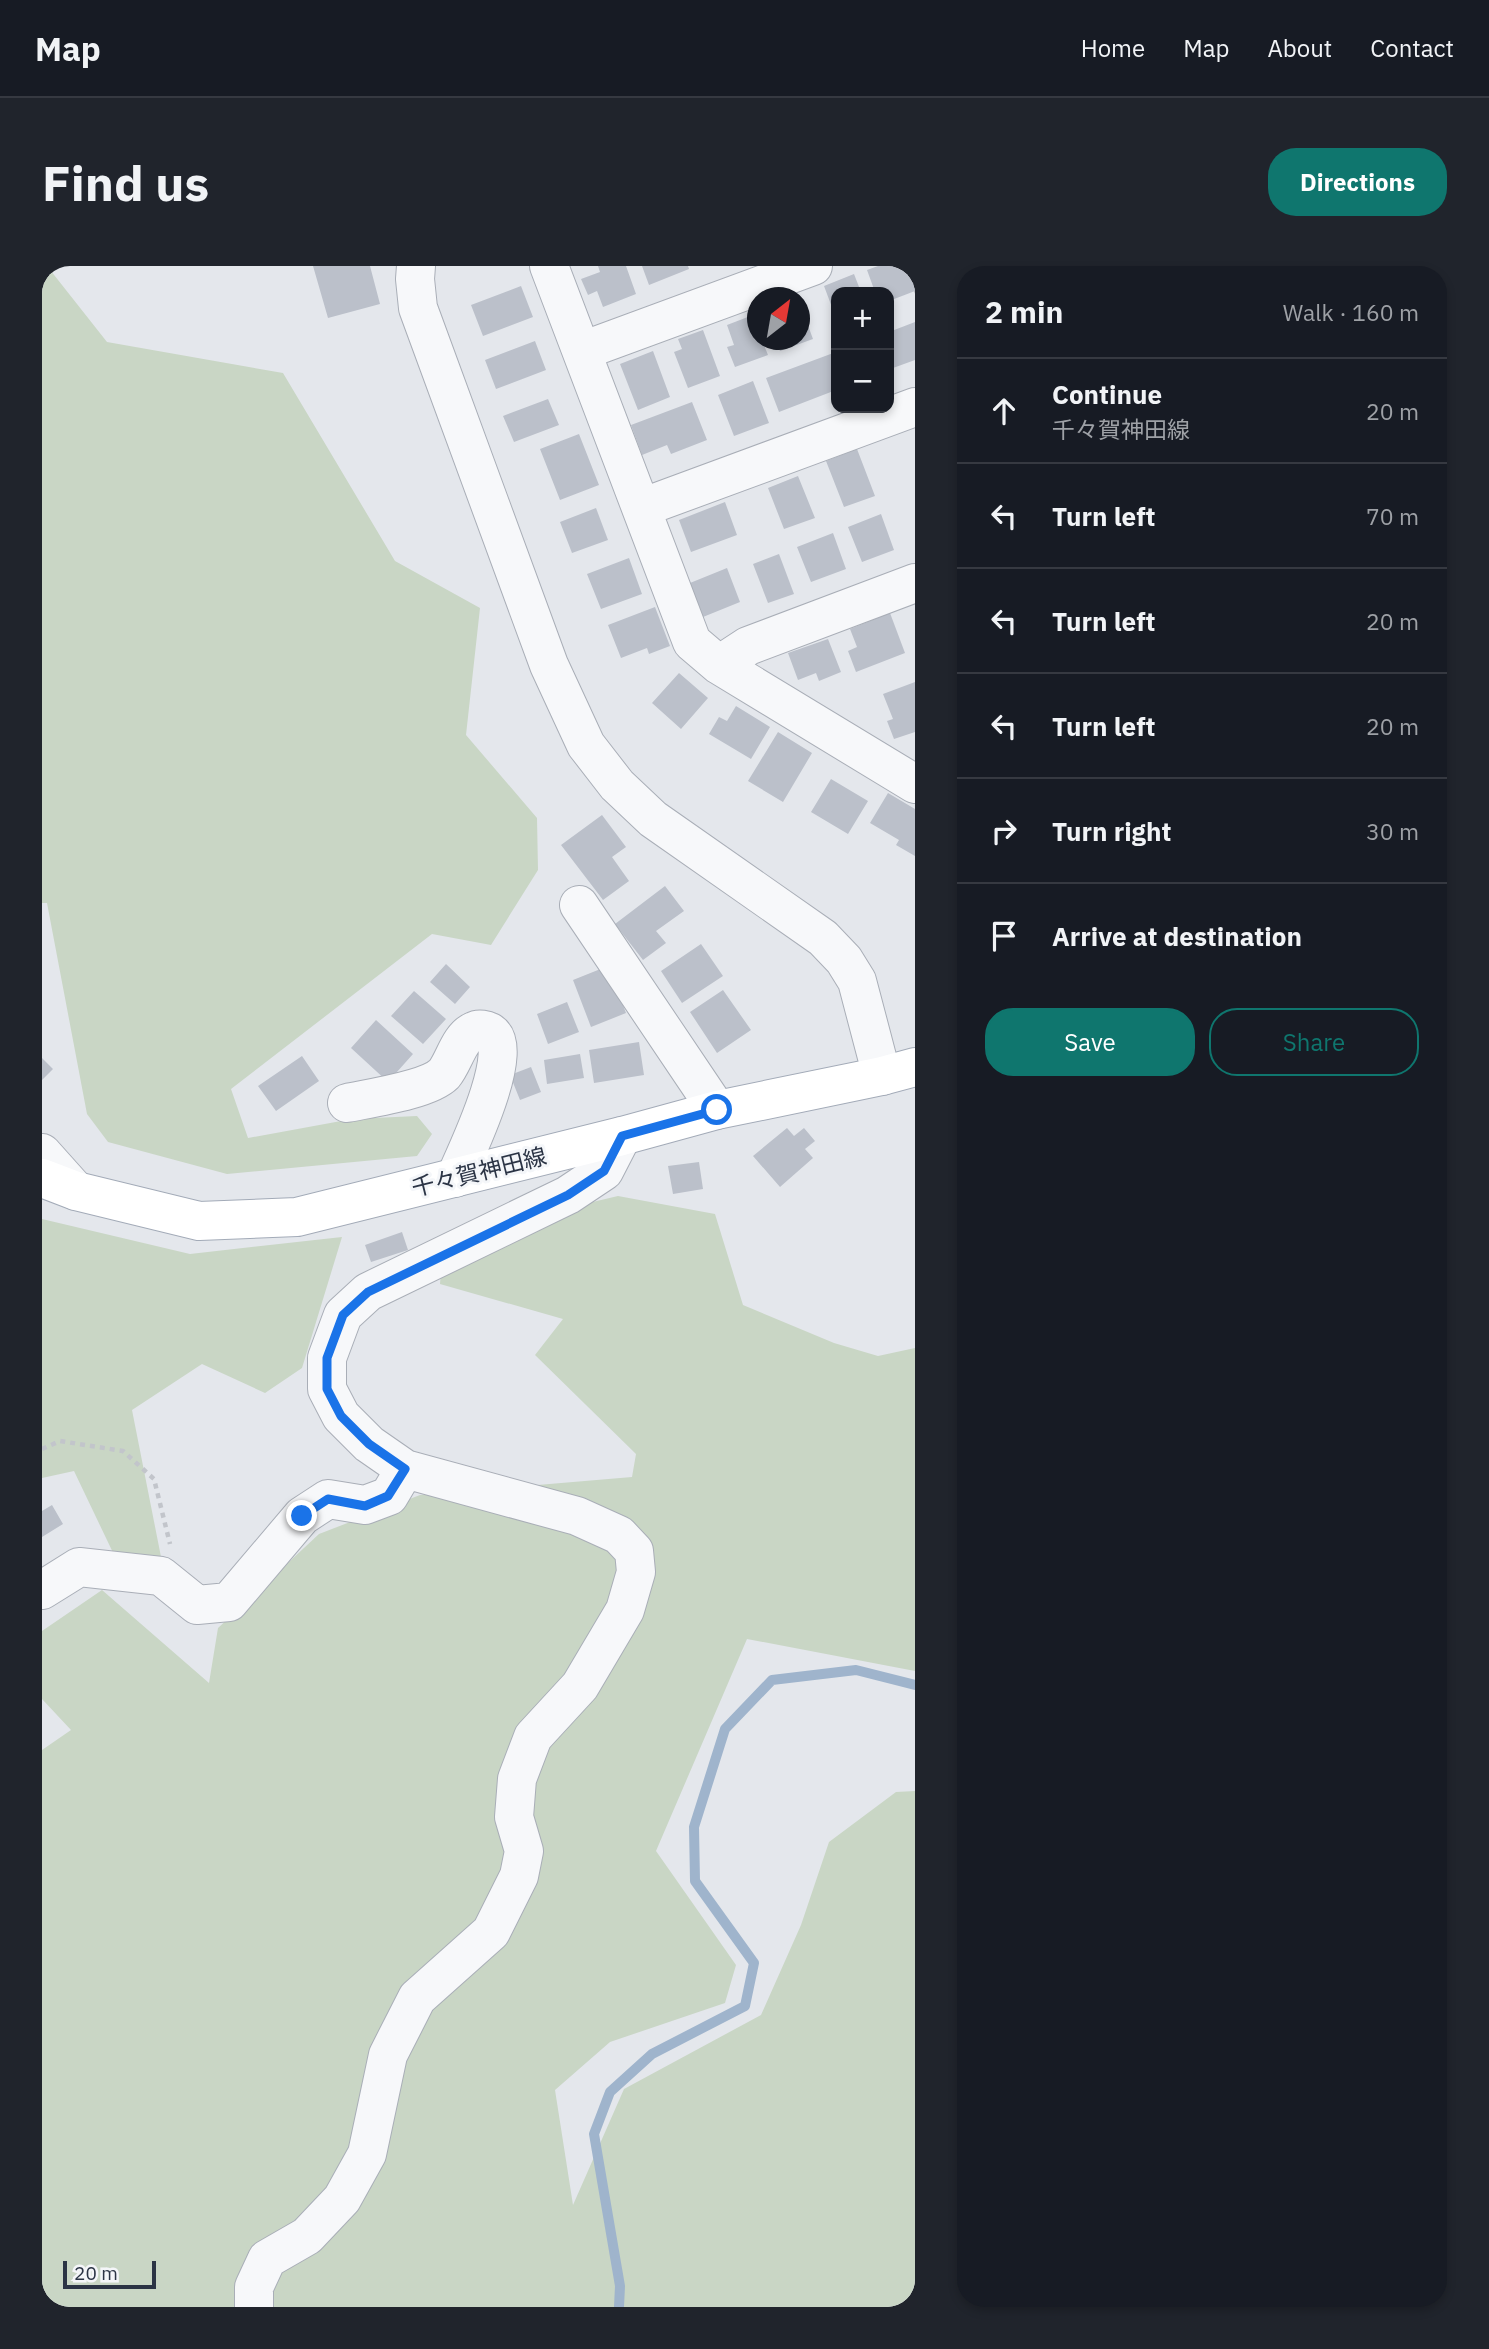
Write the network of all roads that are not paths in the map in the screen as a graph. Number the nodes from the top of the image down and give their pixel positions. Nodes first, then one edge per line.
1 (416, 266) edge
2 (550, 266) edge
3 (813, 266) edge
4 (582, 351) junction
5 (915, 407) edge
6 (641, 508) junction
7 (915, 583) edge
8 (719, 665) junction
9 (915, 784) edge
10 (579, 905) dead end
11 (899, 1072) edge
12 (347, 1103) dead end
13 (717, 1110) junction
14 (622, 1136) junction
15 (42, 1153) edge
16 (455, 1178) junction
17 (59, 1185) edge
18 (405, 1469) junction
19 (42, 1590) edge
20 (254, 2307) edge

1 - 11 street
2 - 4 street
3 - 4 street
4 - 6 street
5 - 6 street
6 - 8 street
7 - 8 street
8 - 9 street
10 - 13 street
11 - 13 main road, 千々賀神田線
12 - 16 street
13 - 14 main road, 千々賀神田線
14 - 16 main road, 千々賀神田線
14 - 18 street
15 - 17 street
16 - 17 main road, 千々賀神田線
18 - 19 street
18 - 20 street

